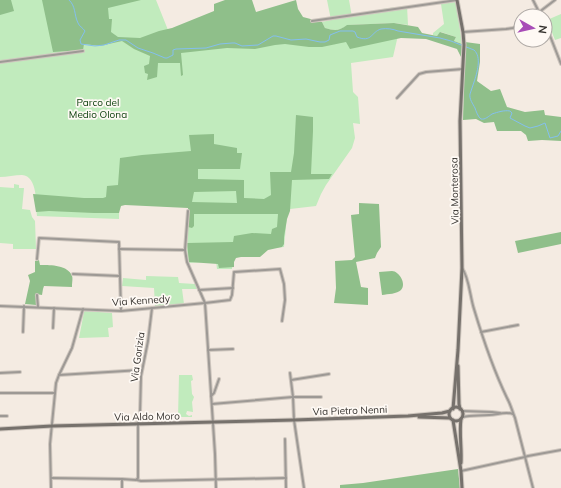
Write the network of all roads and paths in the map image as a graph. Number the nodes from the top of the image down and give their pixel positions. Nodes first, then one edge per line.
1 (457, 0) edge
2 (555, 0) edge
3 (545, 8) edge
4 (312, 21) dead end
5 (513, 28) edge
6 (463, 32) junction
7 (553, 44) edge
8 (83, 51) dead end
9 (0, 62) edge
10 (561, 64) edge
11 (463, 69) junction
12 (397, 98) dead end
13 (188, 211) dead end
14 (120, 249) junction
15 (185, 250) junction
16 (37, 259) dead end
17 (462, 268) junction
18 (73, 274) dead end
19 (120, 276) junction
20 (233, 288) junction
21 (199, 290) junction
22 (37, 295) dead end
23 (205, 303) junction
24 (0, 306) edge
25 (24, 306) junction
26 (38, 307) junction
27 (54, 308) junction
28 (152, 308) junction
29 (83, 309) junction
30 (121, 311) junction
31 (282, 321) dead end
32 (518, 325) dead end
33 (53, 328) dead end
34 (23, 332) dead end
35 (481, 332) junction
36 (233, 349) dead end
37 (208, 350) junction
38 (458, 350) junction
39 (141, 370) junction
40 (20, 372) dead end
41 (0, 373) edge
42 (290, 373) dead end
43 (329, 374) dead end
44 (59, 375) junction
45 (219, 379) dead end
46 (291, 380) junction
47 (0, 393) edge
48 (55, 393) junction
49 (211, 396) junction
50 (293, 397) junction
51 (321, 397) dead end
52 (212, 404) junction
53 (451, 410) junction
54 (461, 410) junction
55 (501, 413) junction
56 (513, 414) junction
57 (0, 416) edge
58 (7, 416) dead end
59 (408, 416) junction
60 (462, 418) junction
61 (452, 419) junction
62 (294, 420) junction
63 (213, 422) junction
64 (138, 424) junction
65 (52, 426) junction
66 (0, 429) edge
67 (285, 439) dead end
68 (561, 450) edge
69 (525, 458) junction
70 (461, 471) junction
71 (51, 478) junction
72 (286, 478) junction
73 (122, 479) junction
74 (137, 480) junction
75 (215, 480) junction
76 (51, 488) edge
77 (122, 488) edge
78 (216, 488) edge
79 (286, 488) edge
80 (304, 488) edge
81 (462, 488) edge
82 (533, 488) edge

1 - 4 street
1 - 6 main road, Via Monterosa
2 - 3 street
5 - 6 street
6 - 11 main road, Via Monterosa
7 - 10 street
8 - 9 street
11 - 12 street
11 - 17 main road, Via Monterosa
13 - 15 street
14 - 15 street
14 - 16 street
14 - 19 street
15 - 21 street
17 - 35 street
17 - 38 main road, Via Monterosa
18 - 19 street
19 - 30 street
20 - 21 street
20 - 23 street, Via Kennedy
20 - 31 street
21 - 23 street
22 - 26 street
23 - 28 street, Via Kennedy
23 - 37 street
24 - 25 street, Via Kennedy
25 - 26 street, Via Kennedy
25 - 34 street
26 - 27 street, Via Kennedy
27 - 29 street, Via Kennedy
27 - 33 street
28 - 30 street, Via Kennedy
28 - 39 street, Via Gorizia
29 - 30 street, Via Kennedy
29 - 44 street
32 - 35 street
35 - 56 street
36 - 37 street
37 - 49 street
38 - 53 main road, Via Monterosa
38 - 54 main road, Via Monterosa
39 - 44 street
39 - 64 street, Via Gorizia
40 - 41 street
42 - 46 street
43 - 46 street
44 - 48 street
45 - 49 street
46 - 50 street
47 - 48 street
48 - 65 street
49 - 52 street
50 - 51 street
50 - 52 street
50 - 62 street
52 - 63 street
53 - 54 main road
53 - 59 main road, Via Pietro Nenni
53 - 61 main road
54 - 55 street
54 - 60 main road
55 - 56 street
55 - 60 street
56 - 69 street
57 - 58 street
59 - 61 main road, Via Pietro Nenni
59 - 62 main road, Via Pietro Nenni
60 - 61 main road
60 - 70 main road
61 - 70 main road
62 - 63 main road, Via Aldo Moro
62 - 80 street
63 - 64 main road, Via Aldo Moro
63 - 75 street
64 - 65 main road, Via Aldo Moro
64 - 74 street, Via Gorizia
65 - 66 main road, Via Aldo Moro
65 - 71 street
67 - 72 street
68 - 69 street
69 - 70 street
69 - 82 street
70 - 81 main road
71 - 73 street
71 - 76 street
72 - 75 street
72 - 79 street
73 - 74 street
73 - 77 street
74 - 75 street
75 - 78 street

